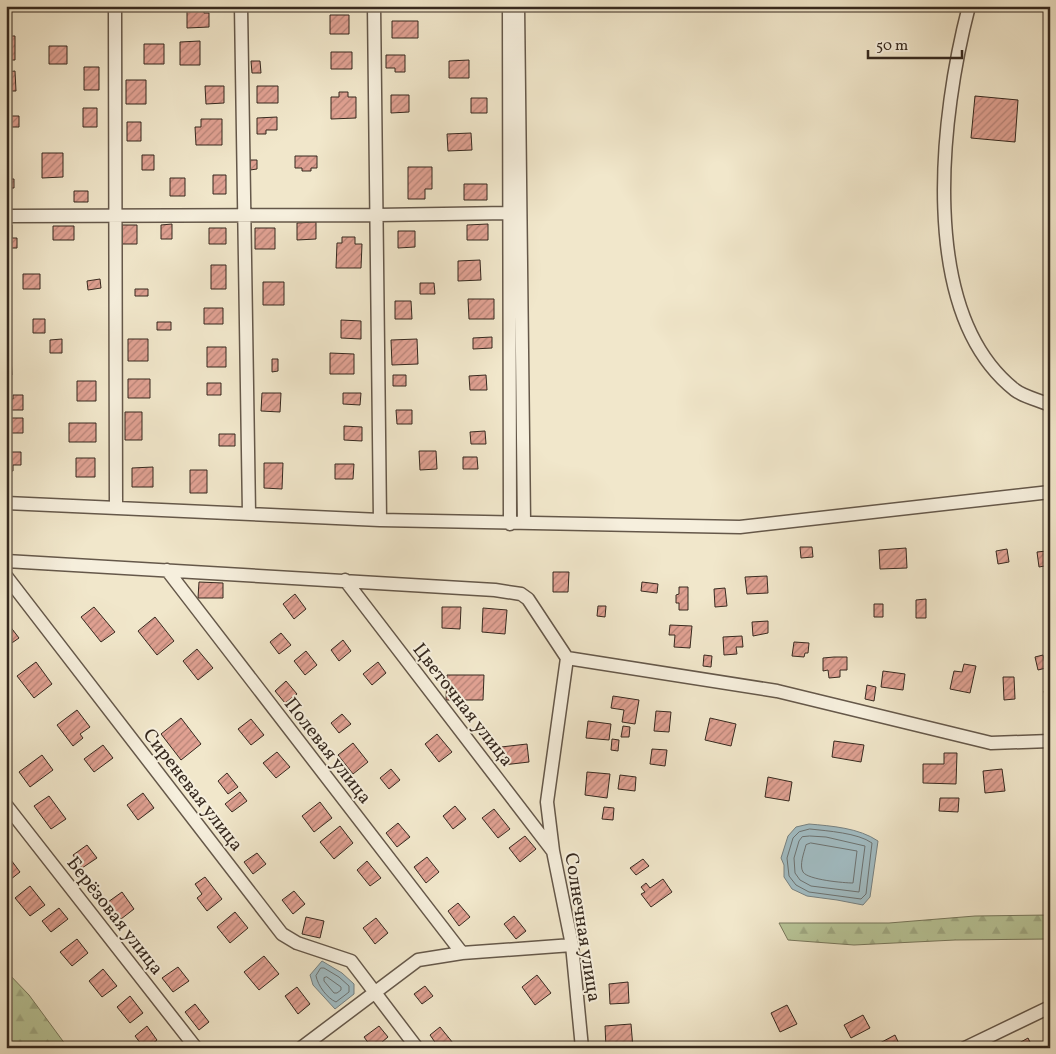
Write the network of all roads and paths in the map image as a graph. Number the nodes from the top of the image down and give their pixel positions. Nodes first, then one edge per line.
1 (115, 6) edge
2 (241, 6) edge
3 (374, 6) edge
4 (509, 6) edge
5 (518, 6) edge
6 (969, 6) edge
7 (509, 213) junction
8 (6, 216) edge
9 (244, 216) junction
10 (377, 216) junction
11 (115, 217) junction
12 (1050, 404) edge
13 (1050, 492) edge
14 (6, 503) edge
15 (116, 508) junction
16 (249, 514) junction
17 (380, 520) junction
18 (524, 523) junction
19 (510, 524) junction
20 (6, 561) edge
21 (167, 570) junction
22 (6, 576) edge
23 (345, 580) junction
24 (567, 658) junction
25 (1050, 741) edge
26 (6, 805) edge
27 (553, 851) junction
28 (572, 945) junction
29 (462, 953) junction
30 (376, 992) junction
31 (1050, 1007) edge
32 (196, 1048) edge
33 (301, 1048) edge
34 (417, 1048) edge
35 (582, 1048) edge
36 (965, 1048) edge

1 - 11 street
2 - 9 street
3 - 10 street
4 - 7 street
5 - 18 street
6 - 12 street
7 - 10 street
7 - 19 street
8 - 11 street
9 - 10 street
9 - 11 street
9 - 16 street
10 - 17 street
11 - 15 street
13 - 18 street
14 - 15 street
15 - 16 street
16 - 17 street
17 - 19 street
18 - 19 street
20 - 21 street
21 - 23 street
21 - 29 street, Полевая улица
22 - 30 street, Сиреневая улица
23 - 24 street
23 - 27 street, Цветочная улица
24 - 25 street
24 - 27 street, Солнечная улица
26 - 32 street, Берёзовая улица
27 - 28 street, Солнечная улица
28 - 29 street
28 - 35 street, Солнечная улица
29 - 30 street
30 - 33 street
30 - 34 street, Сиреневая улица
31 - 36 street

